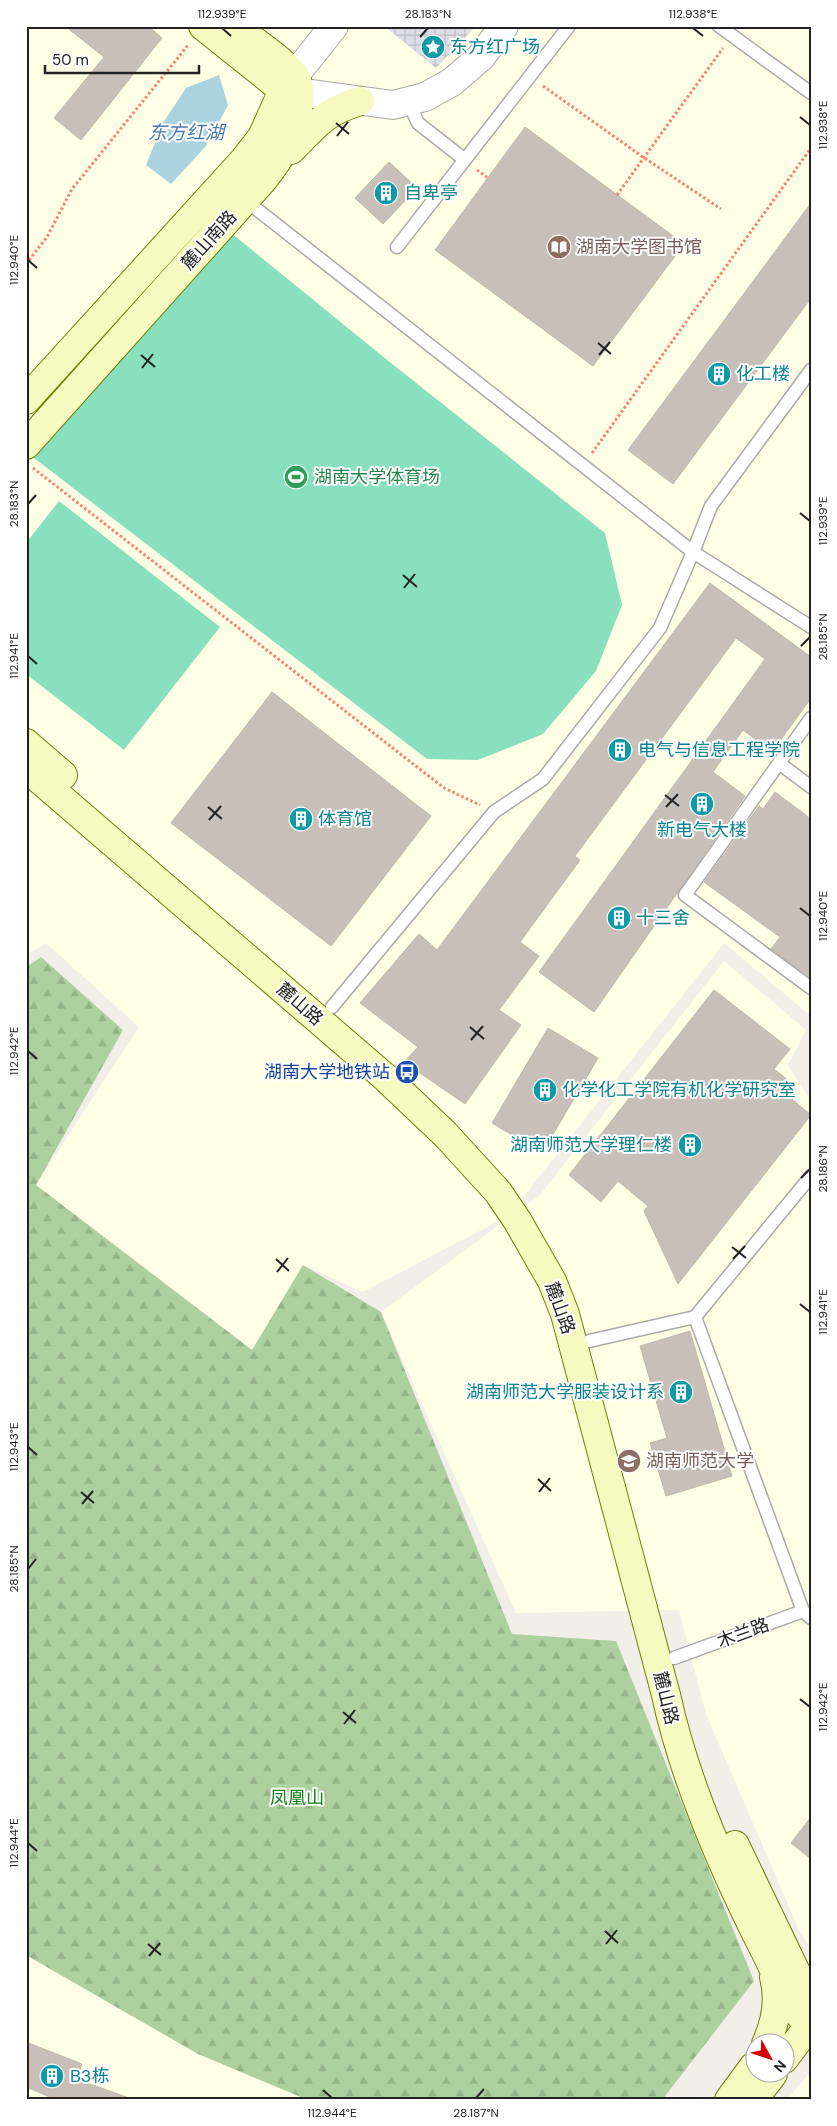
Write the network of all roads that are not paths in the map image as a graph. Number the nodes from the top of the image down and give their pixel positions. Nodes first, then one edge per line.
1 (204, 26) edge
2 (234, 26) edge
3 (334, 26) edge
4 (504, 26) edge
5 (569, 26) edge
6 (719, 26) edge
7 (292, 86) junction
8 (811, 93) edge
9 (360, 101) junction
10 (408, 101) junction
11 (465, 160) junction
12 (263, 180) junction
13 (245, 200) junction
14 (397, 247) dead end
15 (811, 370) edge
16 (26, 400) edge
17 (26, 445) edge
18 (693, 552) junction
19 (811, 628) edge
20 (811, 718) edge
21 (26, 743) edge
22 (779, 763) junction
23 (26, 768) edge
24 (811, 787) edge
25 (811, 988) edge
26 (332, 1007) junction
27 (811, 1176) edge
28 (695, 1317) junction
29 (589, 1341) junction
30 (807, 1615) edge
31 (674, 1658) junction
32 (769, 1959) junction
33 (808, 2019) edge
34 (770, 2034) edge
35 (786, 2034) edge
36 (794, 2042) edge
37 (794, 2058) edge
38 (744, 2084) edge
39 (756, 2084) edge
40 (729, 2100) edge
41 (753, 2100) edge

1 - 7 main road
2 - 7 main road
3 - 7 street
4 - 10 street
5 - 11 lane
6 - 8 lane
7 - 9 street
7 - 12 main road, 麓山南路
7 - 16 main road, 麓山南路
9 - 10 street
9 - 12 main road
10 - 11 lane
11 - 14 lane
12 - 13 main road, 麓山南路
13 - 17 main road, 麓山南路
13 - 18 lane
15 - 18 lane
18 - 19 lane
18 - 26 lane
20 - 22 lane
21 - 26 main road, 麓山路
22 - 24 lane
22 - 25 lane
23 - 32 main road, 麓山路
26 - 29 main road, 麓山路
27 - 28 lane
28 - 29 lane
28 - 30 lane
29 - 31 main road, 麓山路
30 - 31 lane, 木兰路
31 - 33 main road, 麓山路
32 - 33 main road, 麓山路
32 - 34 main road
33 - 35 main road
33 - 36 main road
33 - 37 main road
38 - 40 main road
39 - 41 main road

